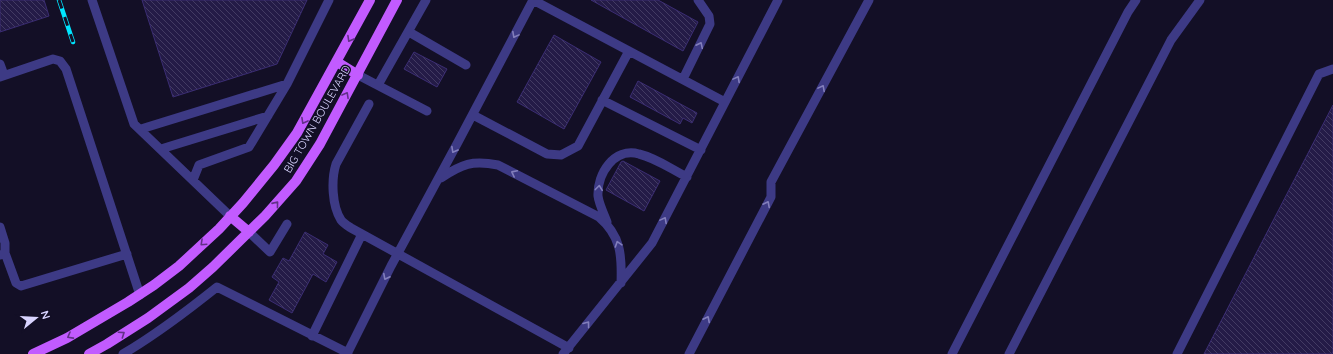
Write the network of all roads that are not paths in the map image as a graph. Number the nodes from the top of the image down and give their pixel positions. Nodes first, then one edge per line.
1 (92, 0) edge
2 (329, 0) edge
3 (370, 0) edge
4 (397, 0) edge
5 (426, 0) edge
6 (533, 0) edge
7 (698, 0) edge
8 (778, 0) edge
9 (869, 0) edge
10 (1136, 0) edge
11 (1200, 0) edge
12 (409, 32) junction
13 (629, 51) junction
14 (337, 62) junction
15 (0, 64) edge
16 (466, 65) dead end
17 (1333, 69) edge
18 (358, 75) junction
19 (2, 76) edge
20 (683, 79) junction
21 (287, 84) junction
22 (378, 85) junction
23 (602, 100) junction
24 (725, 102) junction
25 (369, 104) dead end
26 (427, 111) dead end
27 (473, 115) junction
28 (268, 116) junction
29 (141, 129) junction
30 (161, 149) junction
31 (701, 150) junction
32 (687, 177) junction
33 (193, 180) junction
34 (438, 180) junction
35 (230, 216) junction
36 (288, 224) dead end
37 (608, 226) junction
38 (0, 228) edge
39 (249, 232) junction
40 (362, 234) junction
41 (398, 253) junction
42 (2, 254) edge
43 (127, 254) junction
44 (621, 283) junction
45 (140, 295) junction
46 (312, 336) junction
47 (566, 351) edge
48 (33, 354) edge
49 (89, 354) edge
50 (123, 354) edge
51 (347, 354) edge
52 (689, 354) edge
53 (952, 354) edge
54 (1008, 354) edge
55 (1177, 354) edge

1 - 29 lane
2 - 21 lane
3 -> 14 main road, BIG TOWN BOULEVARD
4 - 18 main road, BIG TOWN BOULEVARD
5 - 12 lane
6 - 13 lane
6 -> 27 lane
20 -> 7 lane
24 -> 8 lane
52 -> 9 lane
10 - 53 lane
11 - 54 lane
12 - 16 lane
12 - 22 lane
13 - 20 lane
13 - 23 lane
14 - 18 main road
14 -> 35 main road, BIG TOWN BOULEVARD
15 - 19 lane
17 - 55 lane
18 - 22 lane
39 -> 18 main road, BIG TOWN BOULEVARD
19 - 43 lane
20 - 24 lane
21 - 28 lane
21 - 29 lane
22 - 26 lane
23 - 27 lane
23 - 31 lane
24 - 31 lane
25 - 40 lane
27 -> 34 lane
28 - 30 lane
28 - 33 lane
29 - 30 lane
30 - 33 lane
31 - 32 lane
37 -> 32 lane
44 -> 32 lane
33 - 35 lane
37 -> 34 lane
34 - 41 lane
35 - 39 main road
35 -> 45 main road, BIG TOWN BOULEVARD
36 - 39 lane
44 -> 37 lane
38 - 42 lane
49 -> 39 main road, BIG TOWN BOULEVARD
40 - 41 lane
40 - 46 lane
41 - 47 lane
41 -> 51 lane
42 - 43 lane
43 - 45 lane
47 -> 44 lane
45 -> 48 main road, BIG TOWN BOULEVARD
46 - 50 lane
46 - 51 lane

